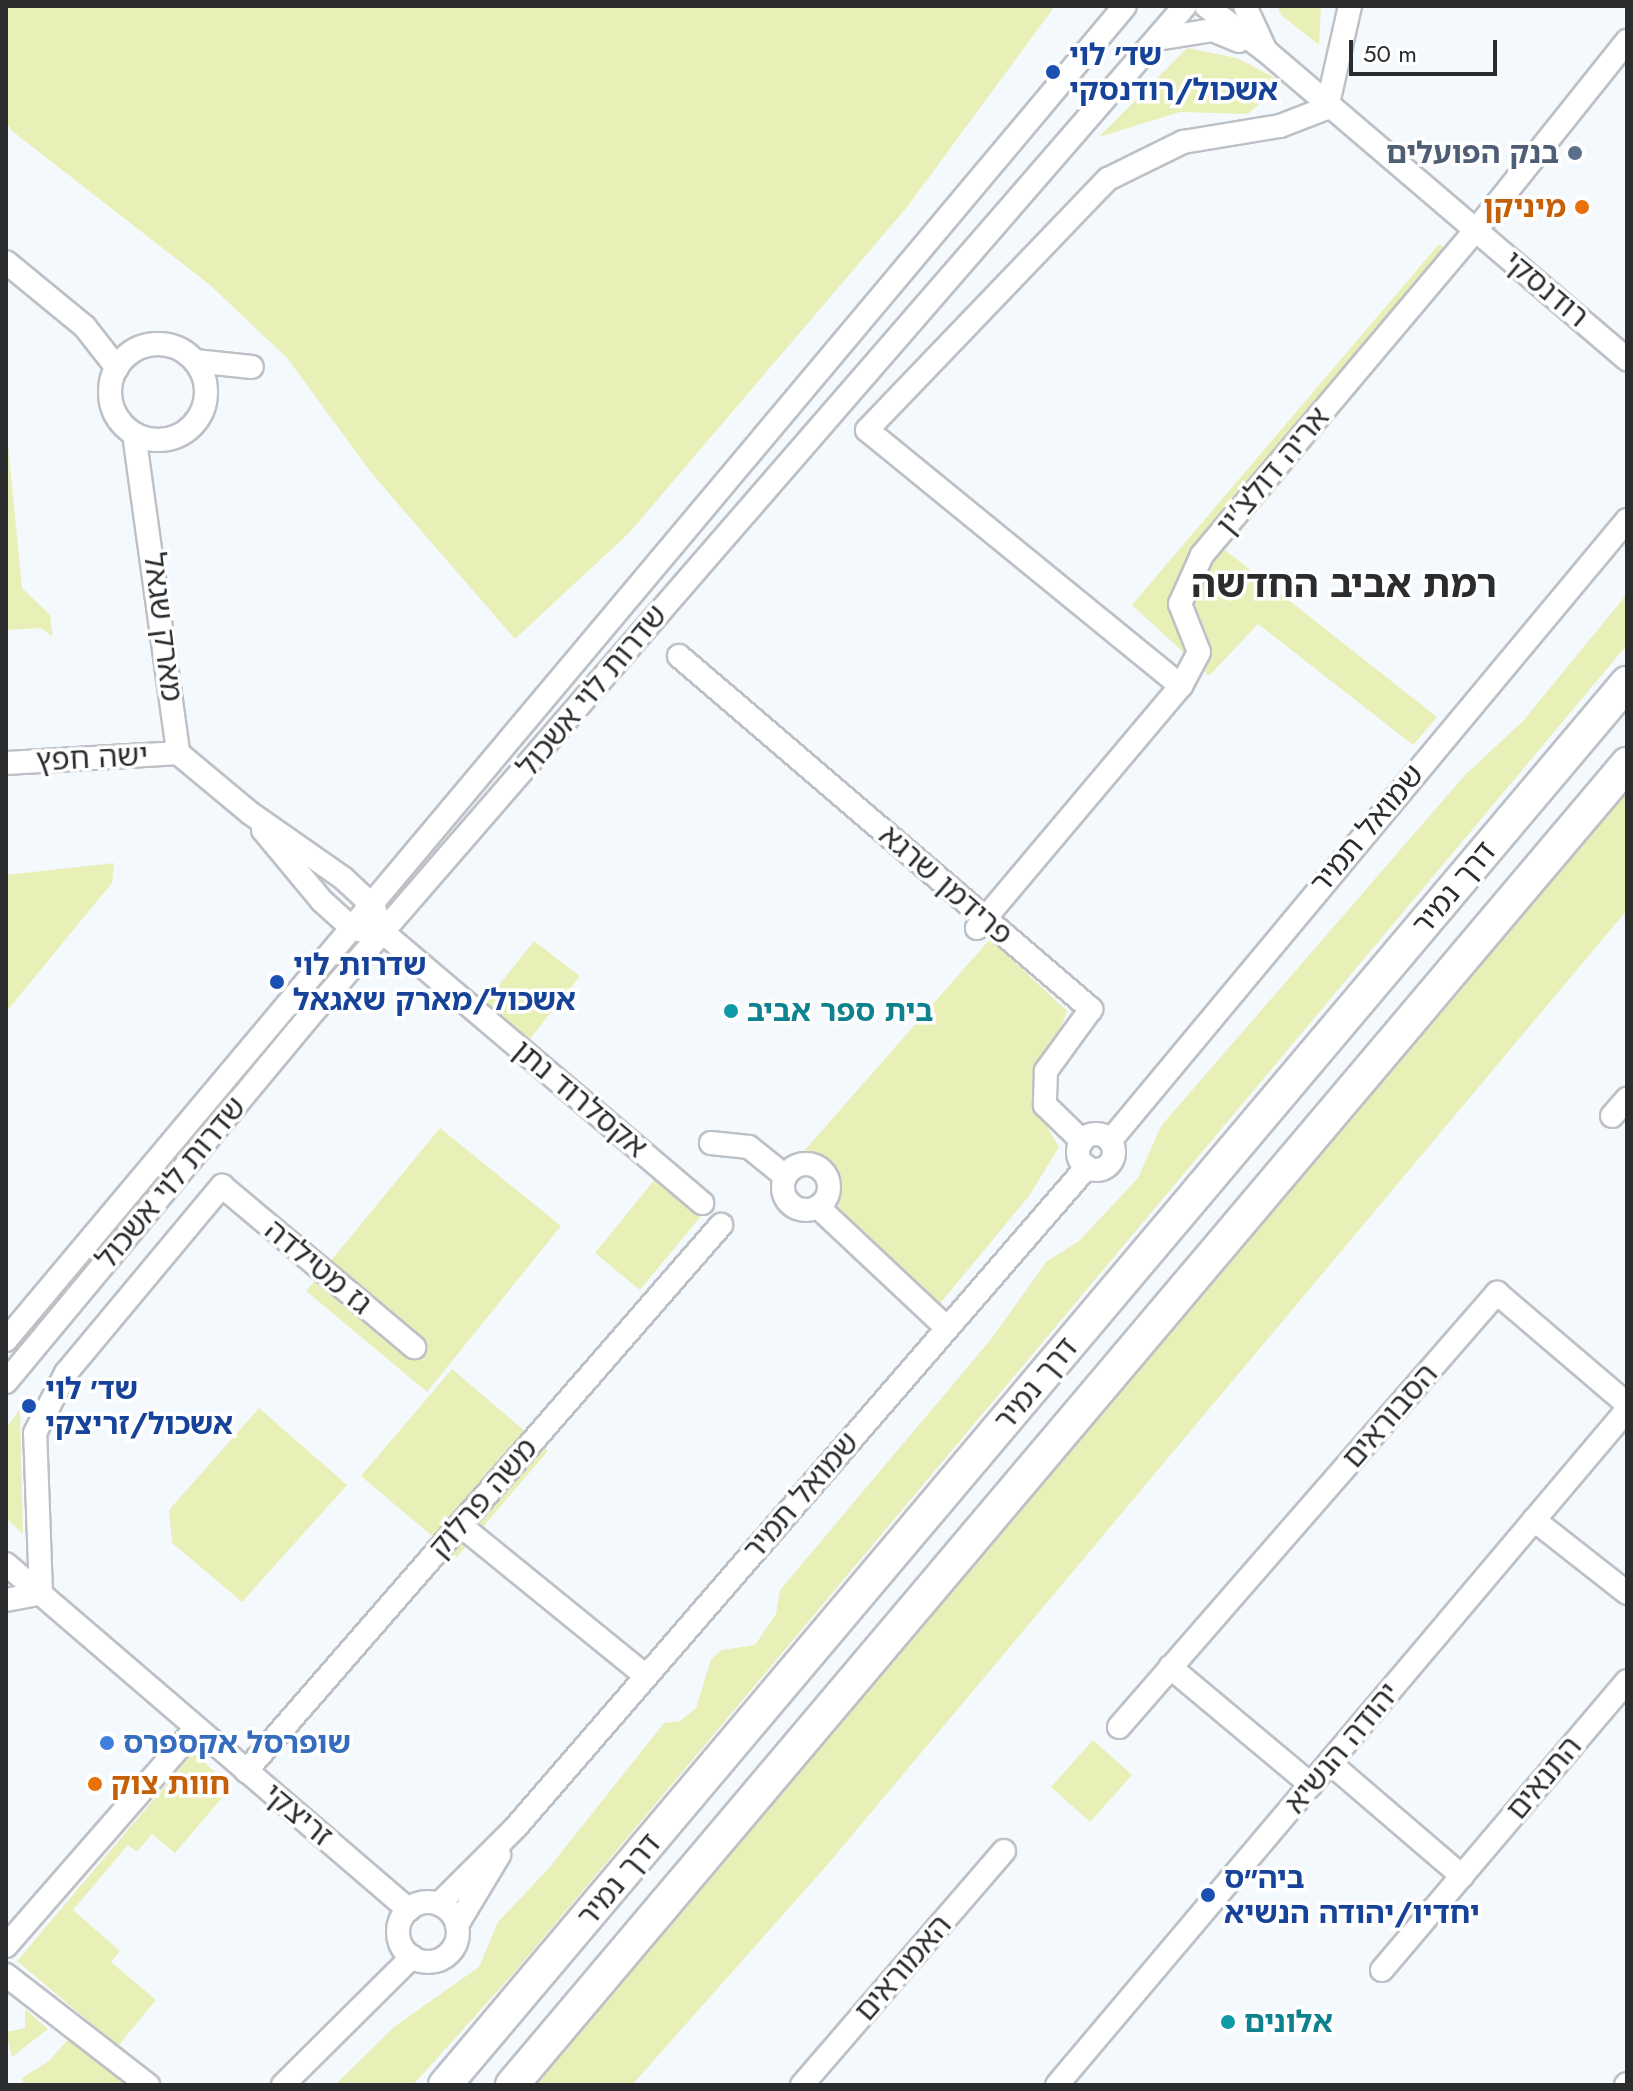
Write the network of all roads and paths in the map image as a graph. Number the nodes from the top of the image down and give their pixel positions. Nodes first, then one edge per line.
1 (1125, 6) edge
2 (1185, 6) edge
3 (1206, 6) edge
4 (1245, 6) edge
5 (1350, 6) edge
6 (1157, 39) junction
7 (1627, 41) edge
8 (1266, 51) junction
9 (1327, 108) junction
10 (1476, 230) junction
11 (6, 262) edge
12 (85, 327) junction
13 (137, 349) junction
14 (1627, 359) edge
15 (252, 367) dead end
16 (117, 368) junction
17 (207, 370) junction
18 (134, 434) junction
19 (165, 440) junction
20 (147, 502) junction
21 (1627, 520) edge
22 (679, 656) dead end
23 (1627, 683) edge
24 (1181, 686) junction
25 (178, 753) junction
26 (6, 763) edge
27 (1627, 764) edge
28 (250, 813) junction
29 (373, 906) junction
30 (981, 923) junction
31 (353, 929) junction
32 (385, 934) junction
33 (1082, 1141) junction
34 (1110, 1141) junction
35 (711, 1143) dead end
36 (1087, 1167) junction
37 (785, 1176) junction
38 (222, 1186) joint
39 (702, 1203) dead end
40 (818, 1207) junction
41 (721, 1225) dead end
42 (946, 1327) junction
43 (6, 1340) edge
44 (414, 1347) dead end
45 (6, 1382) edge
46 (1627, 1407) edge
47 (1534, 1520) junction
48 (460, 1525) junction
49 (6, 1564) edge
50 (41, 1593) junction
51 (1627, 1593) edge
52 (6, 1600) edge
53 (1170, 1667) junction
54 (646, 1676) junction
55 (1627, 1681) edge
56 (1119, 1727) dead end
57 (195, 1729) junction
58 (1330, 1763) junction
59 (246, 1771) junction
60 (1311, 1785) junction
61 (516, 1827) junction
62 (1004, 1851) dead end
63 (1462, 1876) junction
64 (439, 1904) junction
65 (409, 1910) junction
66 (457, 1925) junction
67 (6, 1949) edge
68 (412, 1957) junction
69 (1382, 1970) dead end
70 (6, 1975) edge
71 (148, 2085) edge
72 (283, 2085) edge
73 (445, 2085) edge
74 (512, 2085) edge
75 (802, 2085) edge
76 (1057, 2085) edge

1 - 29 street, שדרות לוי אשכול
2 - 6 street, שדרות לוי אשכול
3 - 8 street, רודנסקי
4 - 8 street
5 - 9 street
6 - 8 street
6 - 32 street, שדרות לוי אשכול
7 - 10 street, אריה דולצ'ין
8 - 9 street, רודנסקי
9 - 10 street, רודנסקי
9 - 24 street
10 - 14 street, רודנסקי
10 - 24 street, אריה דולצ'ין
11 - 12 street
12 - 13 street
12 - 16 street
13 - 16 street
13 - 17 street
15 - 17 street
16 - 18 street
17 - 19 street
18 - 19 street
18 - 20 street, מארק שגאל
19 - 20 street
20 - 25 street, מארק שגאל
21 - 34 street, שמואל תמיר
22 - 30 street, פרידמן שרגא
23 - 73 highway, דרך נמיר
24 - 30 street, אריה דולצ'ין
25 - 26 street, ישה חפץ
25 - 28 street
27 - 74 highway, דרך נמיר
28 - 29 street
28 - 31 street
29 - 31 street, שדרות לוי אשכול
29 - 32 street
30 - 33 street, פרידמן שרגא
31 - 32 street
31 - 43 street, שדרות לוי אשכול
32 - 39 street, אקסלרוד נתן
32 - 45 street, שדרות לוי אשכול
33 - 34 street
33 - 36 street
34 - 36 street
35 - 37 street
36 - 42 street, שמואל תמיר
37 - 40 street
37 - 40 street
38 - 44 street, גז מטילדה
38 - 50 street, שדרות לוי אשכול
40 - 42 street
41 - 48 street, משה פרלוק
42 - 54 street, שמואל תמיר
46 - 47 street, יהודה הנשיא
46 - 53 street, הסבוראים
47 - 51 street
47 - 58 street, יהודה הנשיא
48 - 54 street
48 - 59 street, משה פרלוק
49 - 50 street, זריצקי
50 - 52 street
50 - 57 street, זריצקי
53 - 56 street, הסבוראים
53 - 60 street
54 - 61 street, שמואל תמיר
55 - 63 street, התנאים
57 - 59 street, זריצקי
57 - 67 street
58 - 60 street, יהודה הנשיא
58 - 63 street
59 - 65 street, זריצקי
60 - 76 street, יהודה הנשיא
61 - 64 street, שמואל תמיר
61 - 66 street, שמואל תמיר
62 - 75 street, האמוראים
63 - 69 street, התנאים
64 - 65 street
64 - 66 street
65 - 68 street
66 - 68 street
68 - 72 street
70 - 71 street

